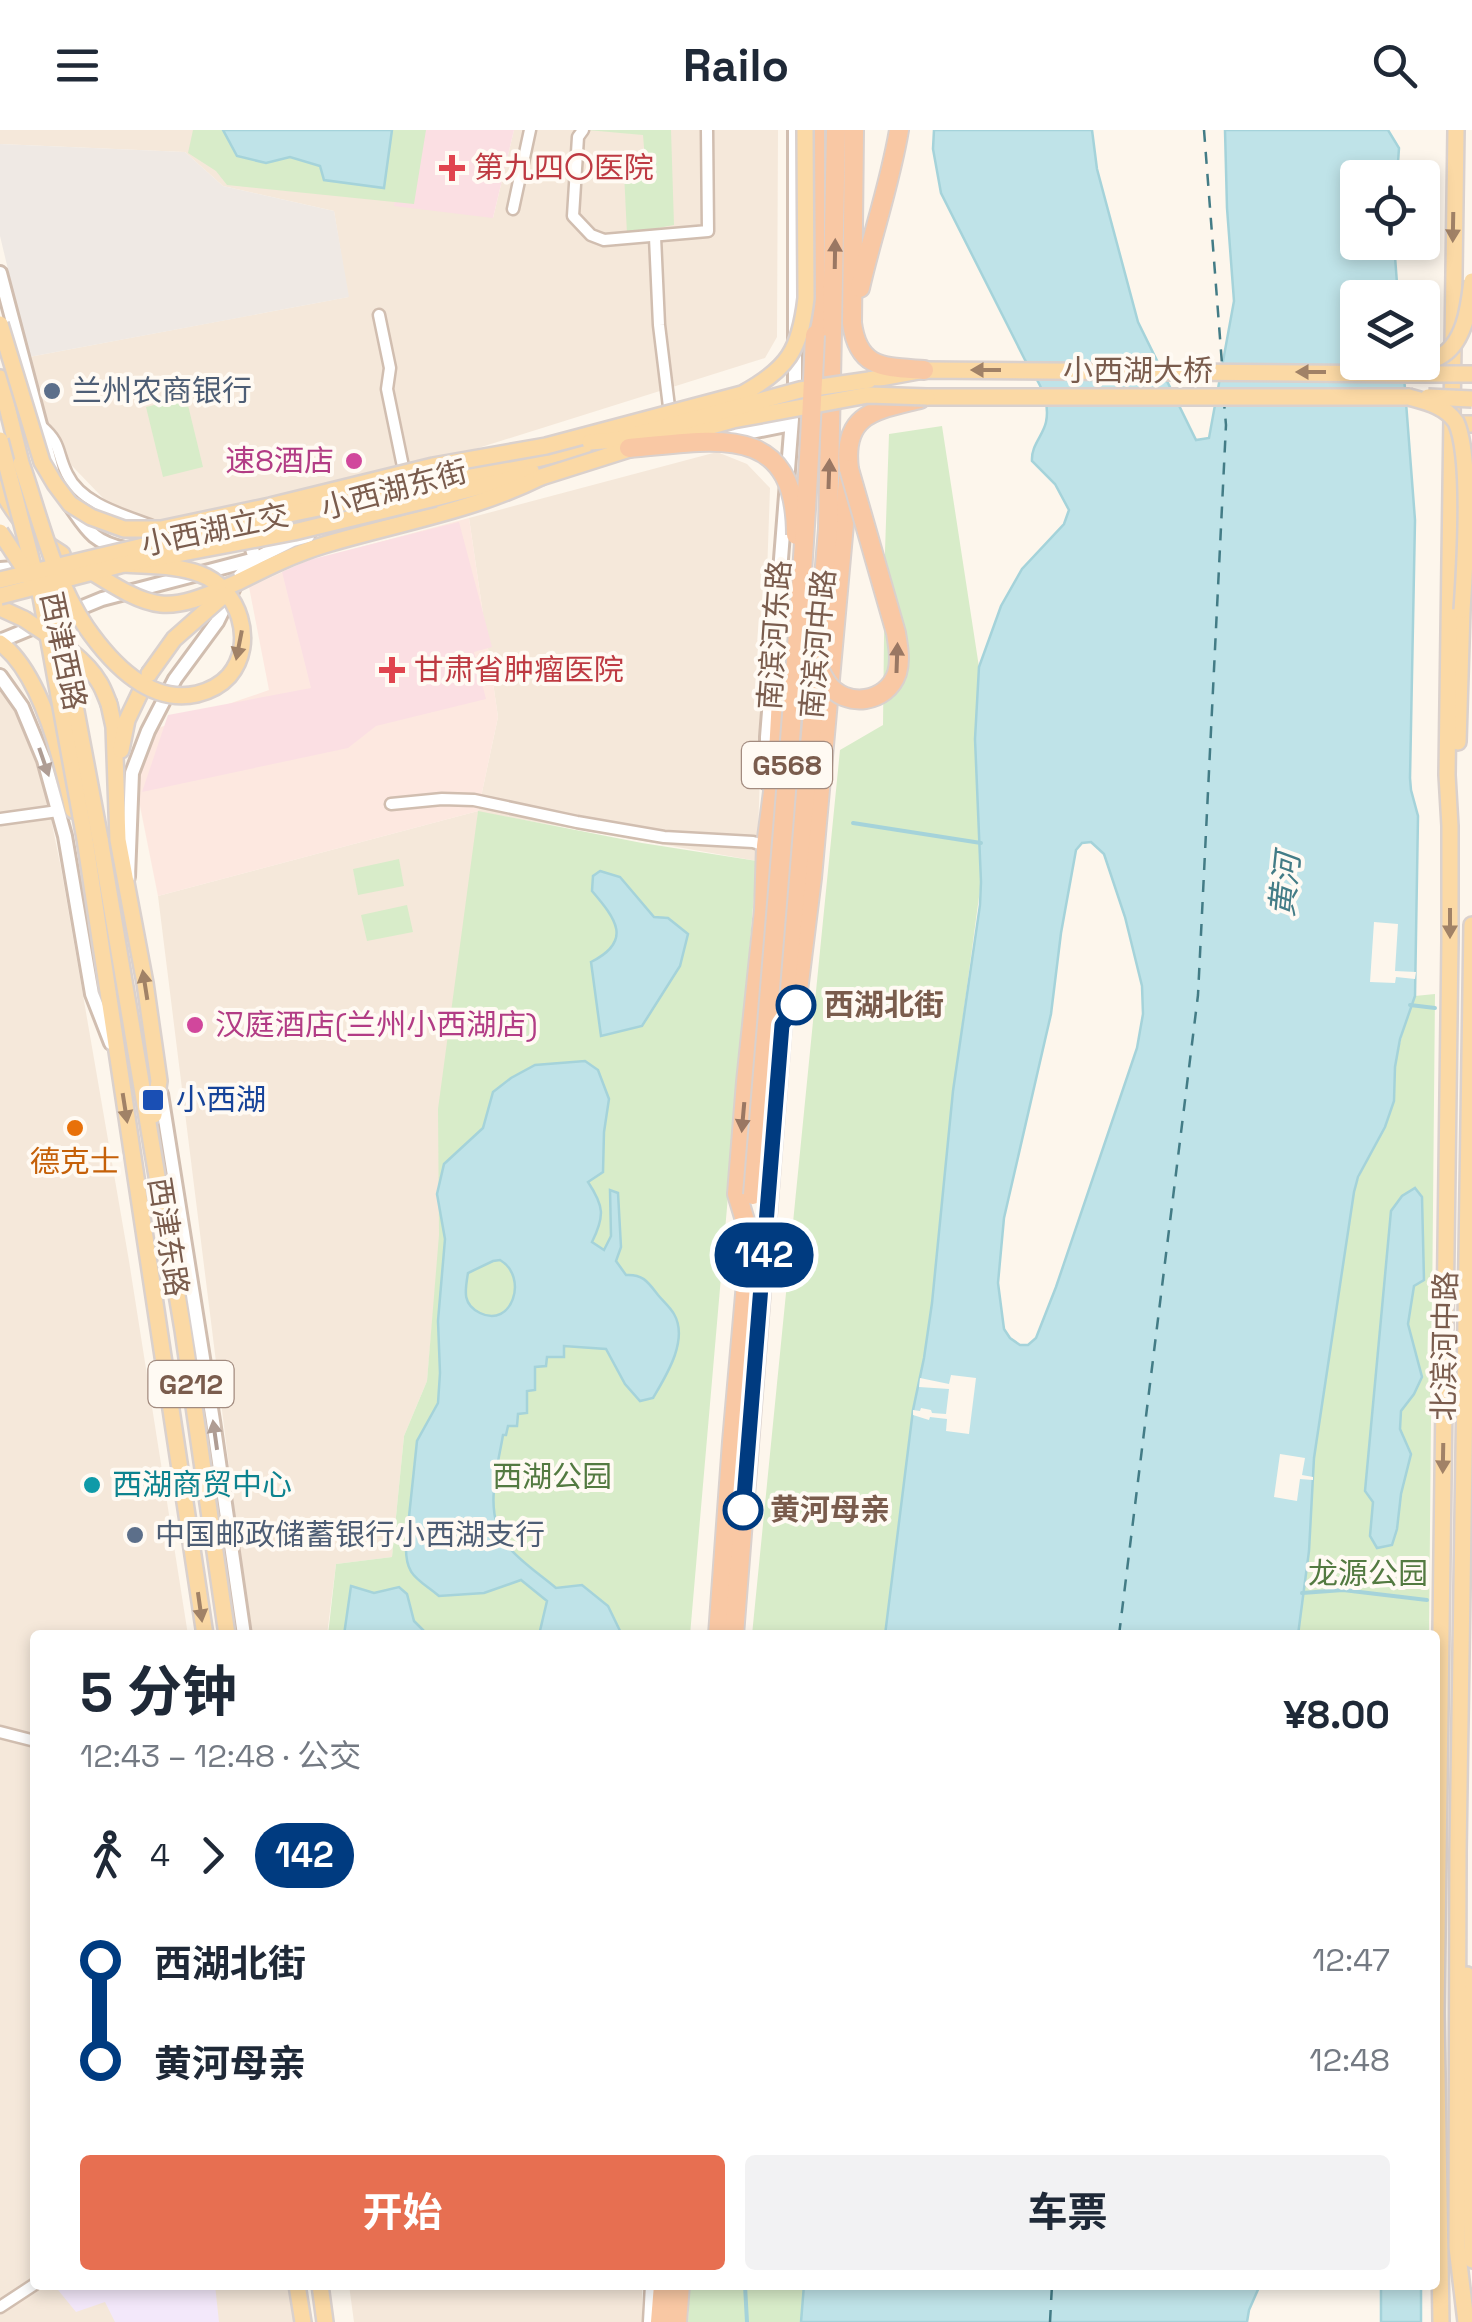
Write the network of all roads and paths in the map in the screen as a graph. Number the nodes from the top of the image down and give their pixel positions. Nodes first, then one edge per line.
1 (530, 130) edge
2 (583, 130) edge
3 (707, 130) edge
4 (795, 130) edge
5 (805, 130) edge
6 (815, 130) edge
7 (836, 130) edge
8 (854, 130) edge
9 (899, 130) edge
10 (1456, 130) edge
11 (513, 209) dead end
12 (655, 237) junction
13 (0, 273) edge
14 (1472, 281) edge
15 (379, 315) dead end
16 (852, 323) junction
17 (0, 324) edge
18 (1440, 356) edge
19 (1340, 367) edge
20 (1440, 369) edge
21 (924, 370) junction
22 (1472, 374) edge
23 (0, 378) edge
24 (796, 389) junction
25 (927, 397) junction
26 (1409, 397) junction
27 (1472, 399) edge
28 (672, 417) junction
29 (792, 424) junction
30 (1452, 424) junction
31 (1472, 424) edge
32 (40, 425) junction
33 (0, 440) edge
34 (622, 444) junction
35 (546, 446) junction
36 (21, 463) junction
37 (849, 469) junction
38 (809, 481) junction
39 (408, 486) junction
40 (0, 488) edge
41 (246, 528) junction
42 (0, 532) edge
43 (190, 542) junction
44 (140, 552) junction
45 (255, 559) junction
46 (124, 564) junction
47 (0, 569) edge
48 (220, 570) junction
49 (0, 580) edge
50 (238, 582) junction
51 (0, 596) edge
52 (41, 596) junction
53 (224, 606) junction
54 (0, 608) edge
55 (0, 642) edge
56 (0, 676) edge
57 (116, 778) junction
58 (391, 804) dead end
59 (58, 811) junction
60 (0, 819) edge
61 (1450, 826) junction
62 (93, 839) junction
63 (766, 846) junction
64 (128, 884) junction
65 (1472, 925) edge
66 (100, 942) junction
67 (782, 1025) junction
68 (117, 1057) junction
69 (158, 1082) junction
70 (151, 1134) junction
71 (750, 1237) junction
72 (1466, 1586) edge
73 (203, 1630) edge
74 (226, 1630) edge
75 (243, 1630) edge
76 (718, 1630) edge
77 (734, 1630) edge
78 (1440, 1674) edge
79 (0, 1732) edge
80 (30, 1740) edge
81 (1458, 1852) junction
82 (1471, 2007) edge
83 (1440, 2260) edge
84 (1472, 2260) edge
85 (30, 2287) edge
86 (298, 2290) edge
87 (321, 2290) edge
88 (651, 2290) edge
89 (663, 2290) edge
90 (680, 2290) edge
91 (0, 2307) edge
92 (303, 2322) edge
93 (325, 2322) edge
94 (649, 2322) edge
95 (660, 2322) edge
96 (677, 2322) edge
97 (1441, 2322) edge
98 (1466, 2322) edge

1 - 11 street
2 - 12 street
3 - 12 street
4 - 24 street
5 - 28 main road, bridge
6 - 38 highway, 南滨河中路 / G568, bridge
67 -> 7 highway, 南滨河中路 / G568
8 - 16 highway
9 - 16 highway
10 -> 30 main road, 北滨河中路
12 - 28 street
13 - 32 street
14 - 18 main road, bridge
15 - 39 street
16 - 21 highway
17 - 35 main road, bridge
19 -> 21 main road, 小西湖大桥
20 - 22 main road, 小西湖大桥, bridge
21 - 34 main road, 小西湖大桥, bridge
23 - 36 main road
24 - 28 street, 小西湖东街
24 - 29 street
25 - 26 main road, 小西湖大桥
25 - 34 main road, 小西湖大桥, bridge
25 - 37 highway, bridge
26 - 27 main road, 小西湖大桥, bridge
26 - 61 main road, bridge
28 - 34 main road, bridge
28 - 35 main road, bridge
28 - 39 street, 小西湖东街
29 - 45 street, 小西湖东街
29 - 63 street, 南滨河东路
30 - 31 main road
30 - 61 main road, 北滨河中路
32 - 43 street
32 - 44 street
33 - 52 main road, bridge
34 - 35 main road, bridge
34 - 46 main road, 小西湖立交, bridge
34 - 49 main road, 小西湖立交, bridge
34 - 50 main road, bridge
34 - 63 highway, bridge
46 -> 36 main road, bridge
36 - 62 main road, 西津西路, bridge
38 -> 37 highway, bridge
37 - 67 highway, bridge
38 - 71 highway, 南滨河中路 / G568, bridge
39 - 41 street, 小西湖东街
40 - 50 main road, bridge
41 - 43 street, 小西湖东街
41 - 45 street
42 - 52 main road, bridge
43 - 44 street, 小西湖东街
43 - 48 street
44 - 47 street, 小西湖东街
45 - 48 street, 小西湖东街
45 - 53 street
46 - 51 main road, 小西湖立交, bridge
48 - 53 street
48 - 55 street, 小西湖东街
50 - 57 main road, bridge
52 - 62 main road, bridge
53 - 64 street
54 - 57 main road, bridge
55 - 66 main road
56 -> 59 street, 西津东路
57 - 64 main road
58 - 63 street
59 - 60 street
59 - 68 street, 西津东路
61 -> 78 main road, 北滨河中路
62 - 66 main road, 西津东路
62 - 70 main road, 西津东路
63 -> 71 highway
69 -> 64 main road
65 - 72 main road, 北滨河中路
66 - 68 main road, 西津东路 / G212
67 - 77 highway, 南滨河中路 / G568
68 -> 73 main road, 西津东路 / G212
69 - 70 main road
75 -> 69 street, 西津东路
70 - 74 main road, 西津东路 / G212
71 - 76 highway, 南滨河中路 / G568
72 - 81 main road, 北滨河中路
79 - 80 street
81 - 82 main road
81 - 98 main road, 北滨河中路
82 - 84 main road
83 -> 97 main road, 北滨河中路
85 - 91 street
86 - 92 main road
87 - 93 main road
88 - 94 street
89 - 95 highway
90 - 96 highway

